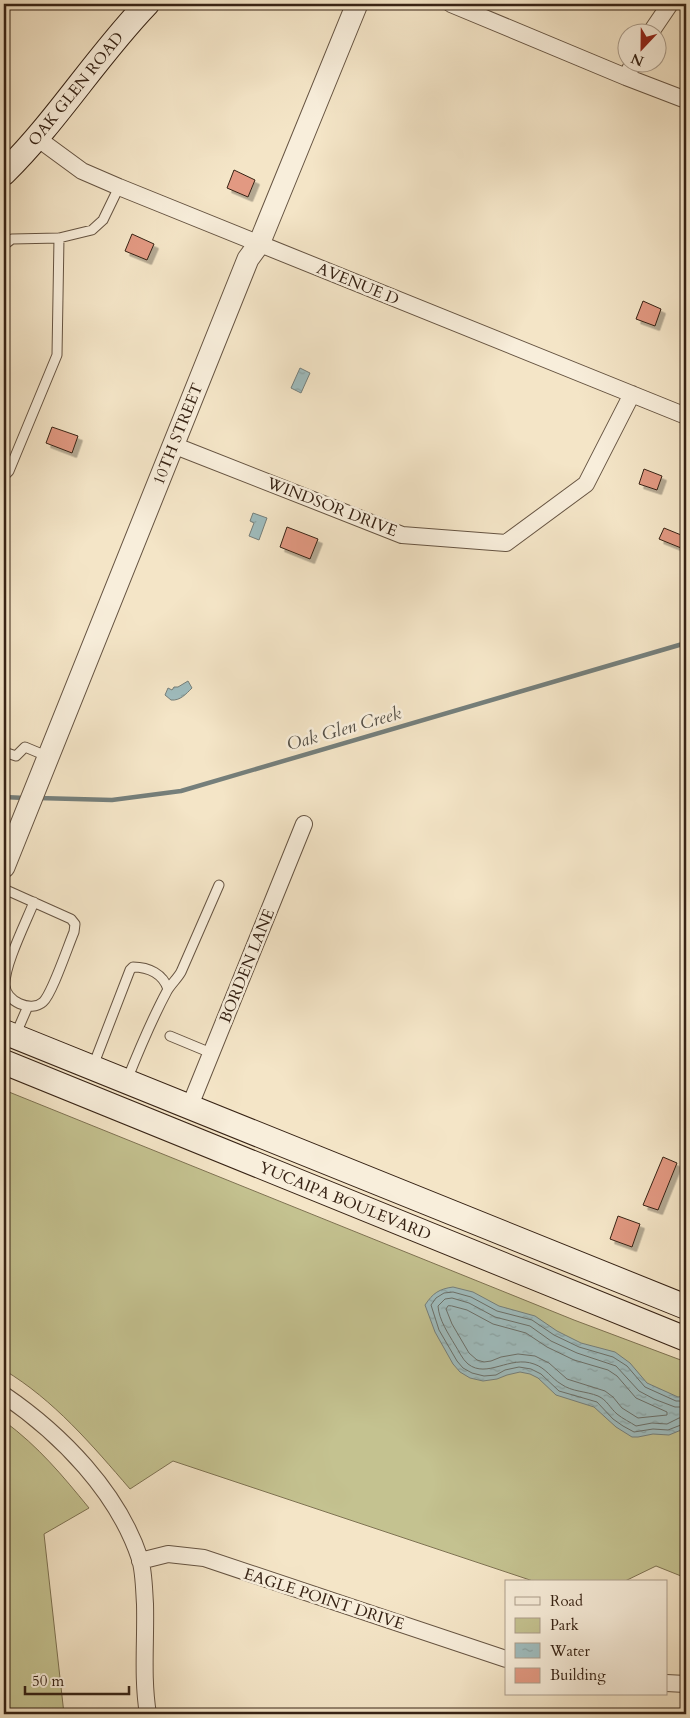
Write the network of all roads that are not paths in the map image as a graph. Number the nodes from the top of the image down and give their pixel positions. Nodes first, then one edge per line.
1 (147, 4) edge
2 (356, 4) edge
3 (451, 4) edge
4 (670, 4) edge
5 (658, 22) edge
6 (618, 66) edge
7 (634, 72) edge
8 (686, 100) edge
9 (37, 138) junction
10 (4, 173) edge
11 (119, 187) junction
12 (59, 238) junction
13 (259, 244) junction
14 (4, 246) edge
15 (632, 394) junction
16 (686, 416) edge
17 (173, 445) junction
18 (4, 476) edge
19 (4, 752) edge
20 (49, 757) junction
21 (304, 824) dead end
22 (4, 867) edge
23 (219, 885) dead end
24 (4, 889) edge
25 (34, 902) junction
26 (168, 989) junction
27 (28, 1006) junction
28 (9, 1035) edge
29 (170, 1036) dead end
30 (211, 1053) junction
31 (4, 1062) edge
32 (92, 1068) junction
33 (126, 1083) junction
34 (189, 1108) junction
35 (686, 1307) edge
36 (686, 1339) edge
37 (4, 1395) edge
38 (140, 1560) junction
39 (505, 1659) edge
40 (668, 1683) edge
41 (686, 1684) edge
42 (148, 1714) edge

1 - 9 main road, OAK GLEN ROAD
2 - 13 street, 10TH STREET
3 - 6 street
4 - 5 street
7 - 8 street
9 - 10 main road, OAK GLEN ROAD
9 - 11 street, AVENUE D
11 - 12 lane
11 - 13 street, AVENUE D
12 - 14 lane
12 - 18 lane
13 - 15 street, AVENUE D
13 - 17 street, 10TH STREET
15 - 16 street, AVENUE D
15 - 17 street, WINDSOR DRIVE
17 - 20 street, 10TH STREET
19 - 20 lane
20 - 22 street, 10TH STREET
21 - 30 street, BORDEN LANE
23 - 26 lane
24 - 25 lane
25 - 27 lane
25 - 27 lane
26 - 32 lane
26 - 33 lane
27 - 28 lane
28 - 32 main road, YUCAIPA BOULEVARD
29 - 30 lane
30 - 34 street, BORDEN LANE
31 - 36 main road, YUCAIPA BOULEVARD
32 - 33 main road, YUCAIPA BOULEVARD
33 - 34 main road, YUCAIPA BOULEVARD
34 - 35 main road, YUCAIPA BOULEVARD
37 - 38 street
38 - 39 street, EAGLE POINT DRIVE
38 - 42 street
40 - 41 street

